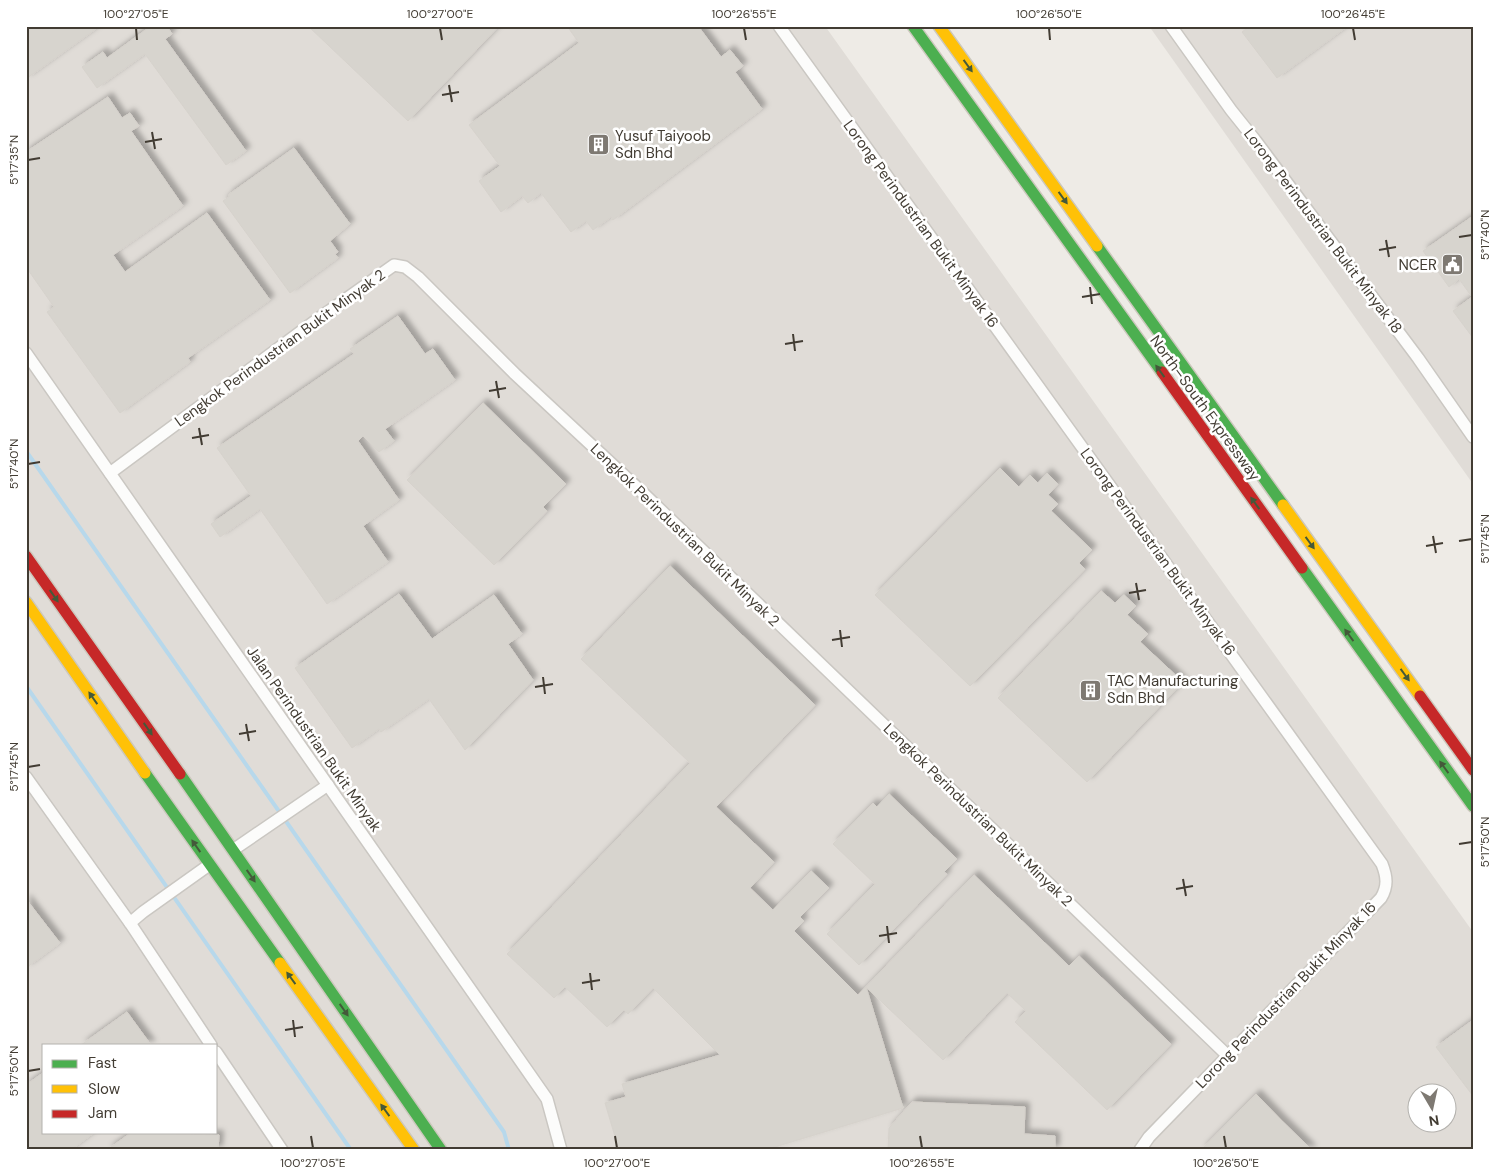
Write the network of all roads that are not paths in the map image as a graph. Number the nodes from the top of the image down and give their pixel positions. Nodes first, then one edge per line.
1 (779, 26) edge
2 (913, 26) edge
3 (939, 26) edge
4 (1171, 26) edge
5 (26, 353) edge
6 (1473, 437) edge
7 (110, 473) junction
8 (26, 556) edge
9 (26, 602) edge
10 (1473, 770) edge
11 (26, 777) edge
12 (328, 785) junction
13 (1473, 806) edge
14 (233, 850) junction
15 (209, 865) junction
16 (130, 924) junction
17 (210, 1044) edge
18 (218, 1055) edge
19 (1227, 1055) junction
20 (282, 1150) edge
21 (414, 1150) edge
22 (441, 1150) edge
23 (560, 1150) edge
24 (1140, 1150) edge

1 - 19 street, Lorong Perindustrian Bukit Minyak 16
13 -> 2 main road, North–South Expressway
3 -> 10 main road, North–South Expressway
4 - 6 street, Lorong Perindustrian Bukit Minyak 18
5 - 7 street, Jalan Perindustrian Bukit Minyak
7 - 12 street, Jalan Perindustrian Bukit Minyak
7 - 19 street, Lengkok Perindustrian Bukit Minyak 2
8 -> 14 main road
15 -> 9 main road
11 - 16 street
12 - 14 street
12 - 23 street, Jalan Perindustrian Bukit Minyak
14 -> 22 main road
15 - 16 street
21 -> 15 main road
16 - 17 street
18 - 20 street
19 - 24 street, Lorong Perindustrian Bukit Minyak 16

